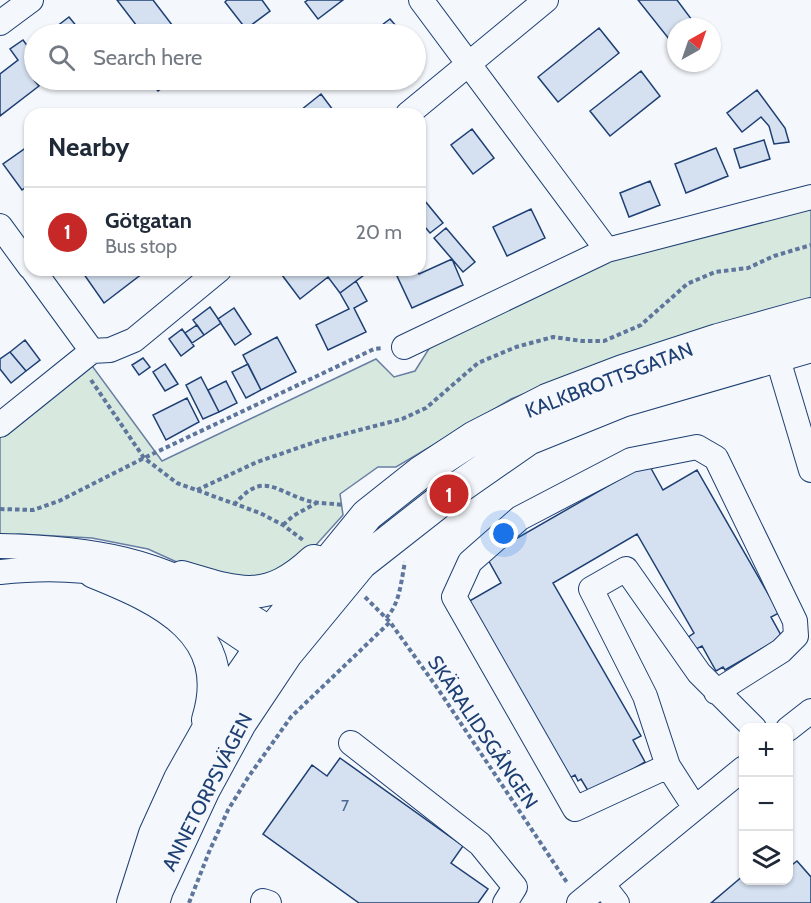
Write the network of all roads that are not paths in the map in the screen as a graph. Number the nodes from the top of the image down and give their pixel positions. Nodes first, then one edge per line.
1 (31, 0) edge
2 (421, 0) edge
3 (546, 0) edge
4 (0, 23) edge
5 (468, 64) junction
6 (415, 108) edge
7 (811, 197) edge
8 (0, 226) edge
9 (607, 250) junction
10 (24, 259) edge
11 (37, 276) edge
12 (212, 276) edge
13 (811, 314) edge
14 (811, 346) edge
15 (404, 347) road end
16 (92, 351) junction
17 (777, 357) junction
18 (0, 425) edge
19 (810, 466) edge
20 (356, 510) junction
21 (0, 546) edge
22 (0, 572) edge
23 (94, 572) junction
24 (182, 577) junction
25 (272, 645) junction
26 (716, 692) junction
27 (811, 711) edge
28 (749, 723) edge
29 (793, 726) edge
30 (201, 743) junction
31 (351, 743) dead end
32 (668, 766) junction
33 (739, 772) edge
34 (695, 808) junction
35 (610, 894) edge
36 (580, 902) edge
37 (133, 903) edge
38 (153, 903) edge
39 (505, 903) edge

1 - 4 street
2 - 5 street
3 - 5 street
5 - 6 street
5 - 9 street
7 - 9 street
8 - 10 street
9 - 15 street
11 - 16 street
12 - 16 street
13 - 20 main road, KALKBROTTSGATAN
14 - 17 main road, KALKBROTTSGATAN
16 - 18 street
17 - 19 street
17 - 25 main road, KALKBROTTSGATAN
20 - 24 main road
20 - 25 main road, KALKBROTTSGATAN
21 - 24 street
22 - 23 street
23 - 25 street
23 - 30 main road
24 - 25 street
25 - 30 main road, KALKBROTTSGATAN
25 - 38 main road, ANNETORPSVÄGEN
26 - 28 street
26 - 32 street
26 - 32 street
27 - 29 street
30 - 37 main road, KALKBROTTSGATAN
31 - 39 street
32 - 34 street
33 - 34 street
34 - 35 street
35 - 36 street

